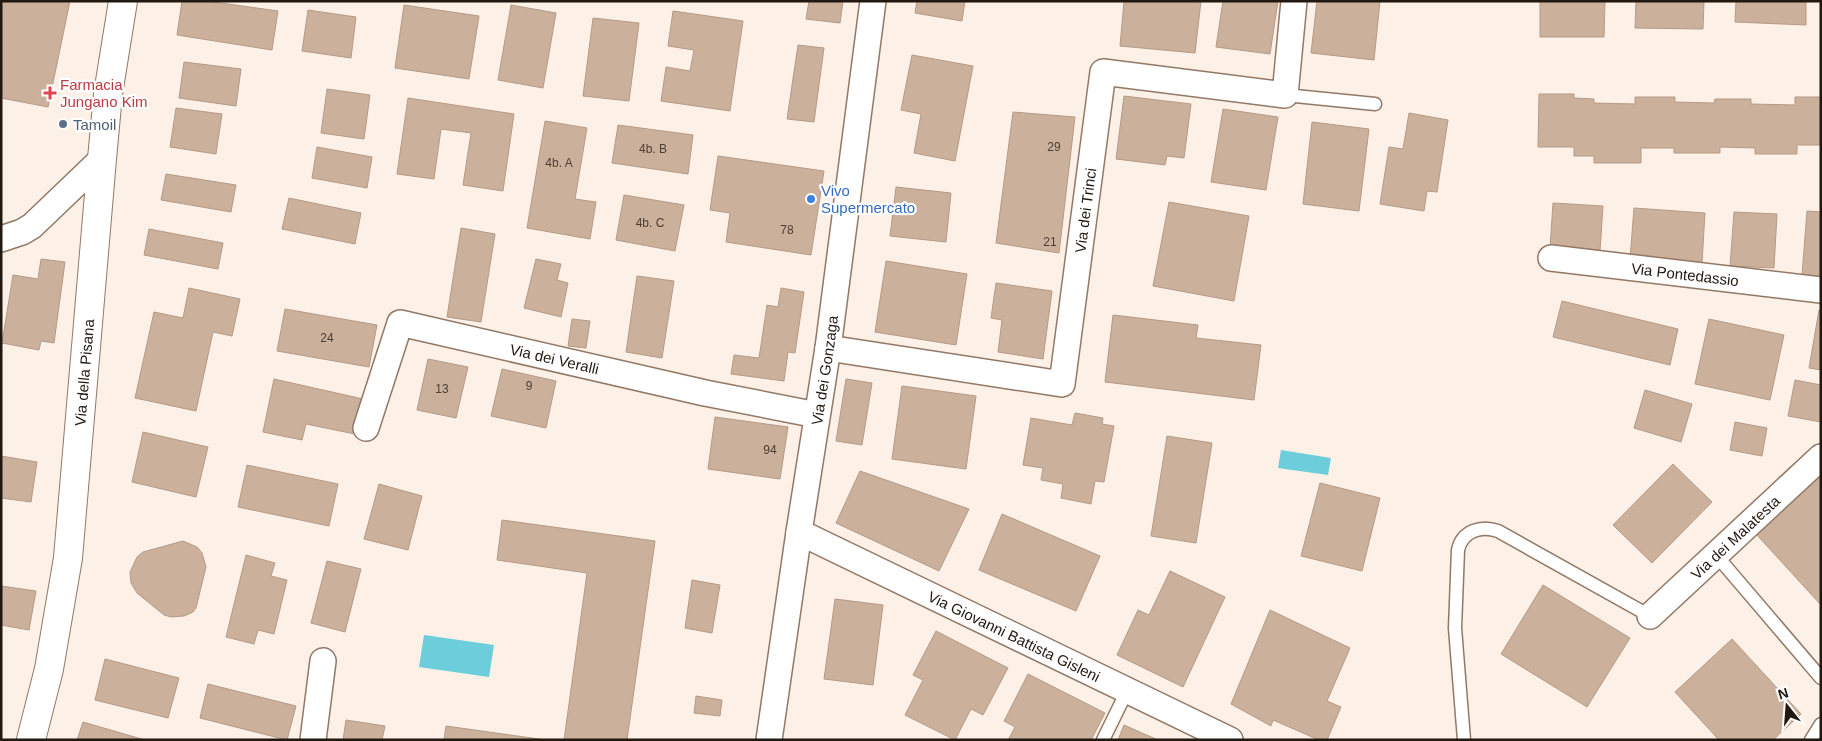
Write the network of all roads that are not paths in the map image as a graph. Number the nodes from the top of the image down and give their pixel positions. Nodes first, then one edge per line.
1 (122, 1) edge
2 (873, 1) edge
3 (1294, 1) edge
4 (1286, 95) junction
5 (1375, 104) dead end
6 (102, 160) junction
7 (1, 239) edge
8 (1550, 258) dead end
9 (1821, 290) edge
10 (828, 348) junction
11 (817, 415) junction
12 (366, 428) dead end
13 (1821, 457) edge
14 (799, 532) junction
15 (1716, 555) junction
16 (1650, 616) joint
17 (323, 661) dead end
18 (1821, 678) edge
19 (1127, 691) junction
20 (1821, 724) edge
21 (32, 740) edge
22 (314, 740) edge
23 (769, 740) edge
24 (1102, 740) edge
25 (1230, 740) edge
26 (1464, 740) edge
27 (1811, 740) edge

1 - 6 main road, Via della Pisana
2 - 10 street, Via dei Gonzaga
3 - 4 street
4 - 5 lane, Via dei Trinci
4 - 10 street, Via dei Trinci
6 - 7 street
6 - 21 main road, Via della Pisana
8 - 9 street, Via Pontedassio
10 - 11 street, Via dei Gonzaga
11 - 12 street, Via dei Veralli
11 - 14 street, Via dei Gonzaga
13 - 15 street, Via dei Malatesta
14 - 19 street, Via Giovanni Battista Gisleni
14 - 23 street, Via dei Gonzaga
15 - 16 street, Via dei Malatesta
15 - 18 lane
16 - 26 lane
17 - 22 street
19 - 24 lane
19 - 25 street, Via Giovanni Battista Gisleni
20 - 27 lane

